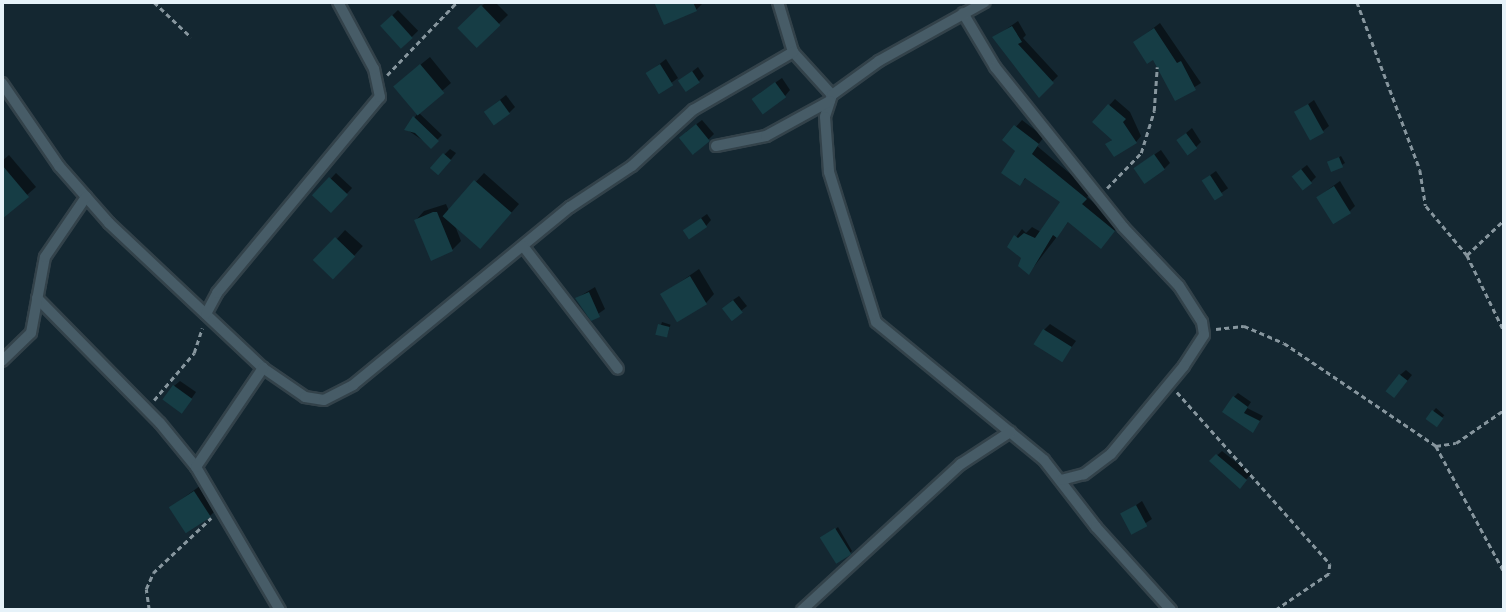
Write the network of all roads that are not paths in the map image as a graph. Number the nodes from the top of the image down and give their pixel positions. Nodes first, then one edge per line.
1 (338, 2) edge
2 (778, 2) edge
3 (985, 2) edge
4 (963, 13) junction
5 (793, 52) junction
6 (2, 83) edge
7 (831, 98) junction
8 (716, 145) dead end
9 (86, 198) junction
10 (523, 246) junction
11 (37, 298) junction
12 (206, 314) junction
13 (2, 361) edge
14 (263, 368) junction
15 (618, 369) dead end
16 (1010, 432) junction
17 (196, 467) junction
18 (1062, 481) junction
19 (280, 610) edge
20 (802, 610) edge
21 (1171, 610) edge

1 - 12 street
2 - 5 street
3 - 4 street
4 - 7 street
4 - 18 street
5 - 7 street
5 - 10 street
6 - 9 street
7 - 8 street
7 - 16 street
9 - 11 street
9 - 12 street
10 - 14 street
10 - 15 street
11 - 13 street
11 - 17 street
12 - 14 street
14 - 17 street
16 - 18 street
16 - 20 street
17 - 19 street
18 - 21 street

